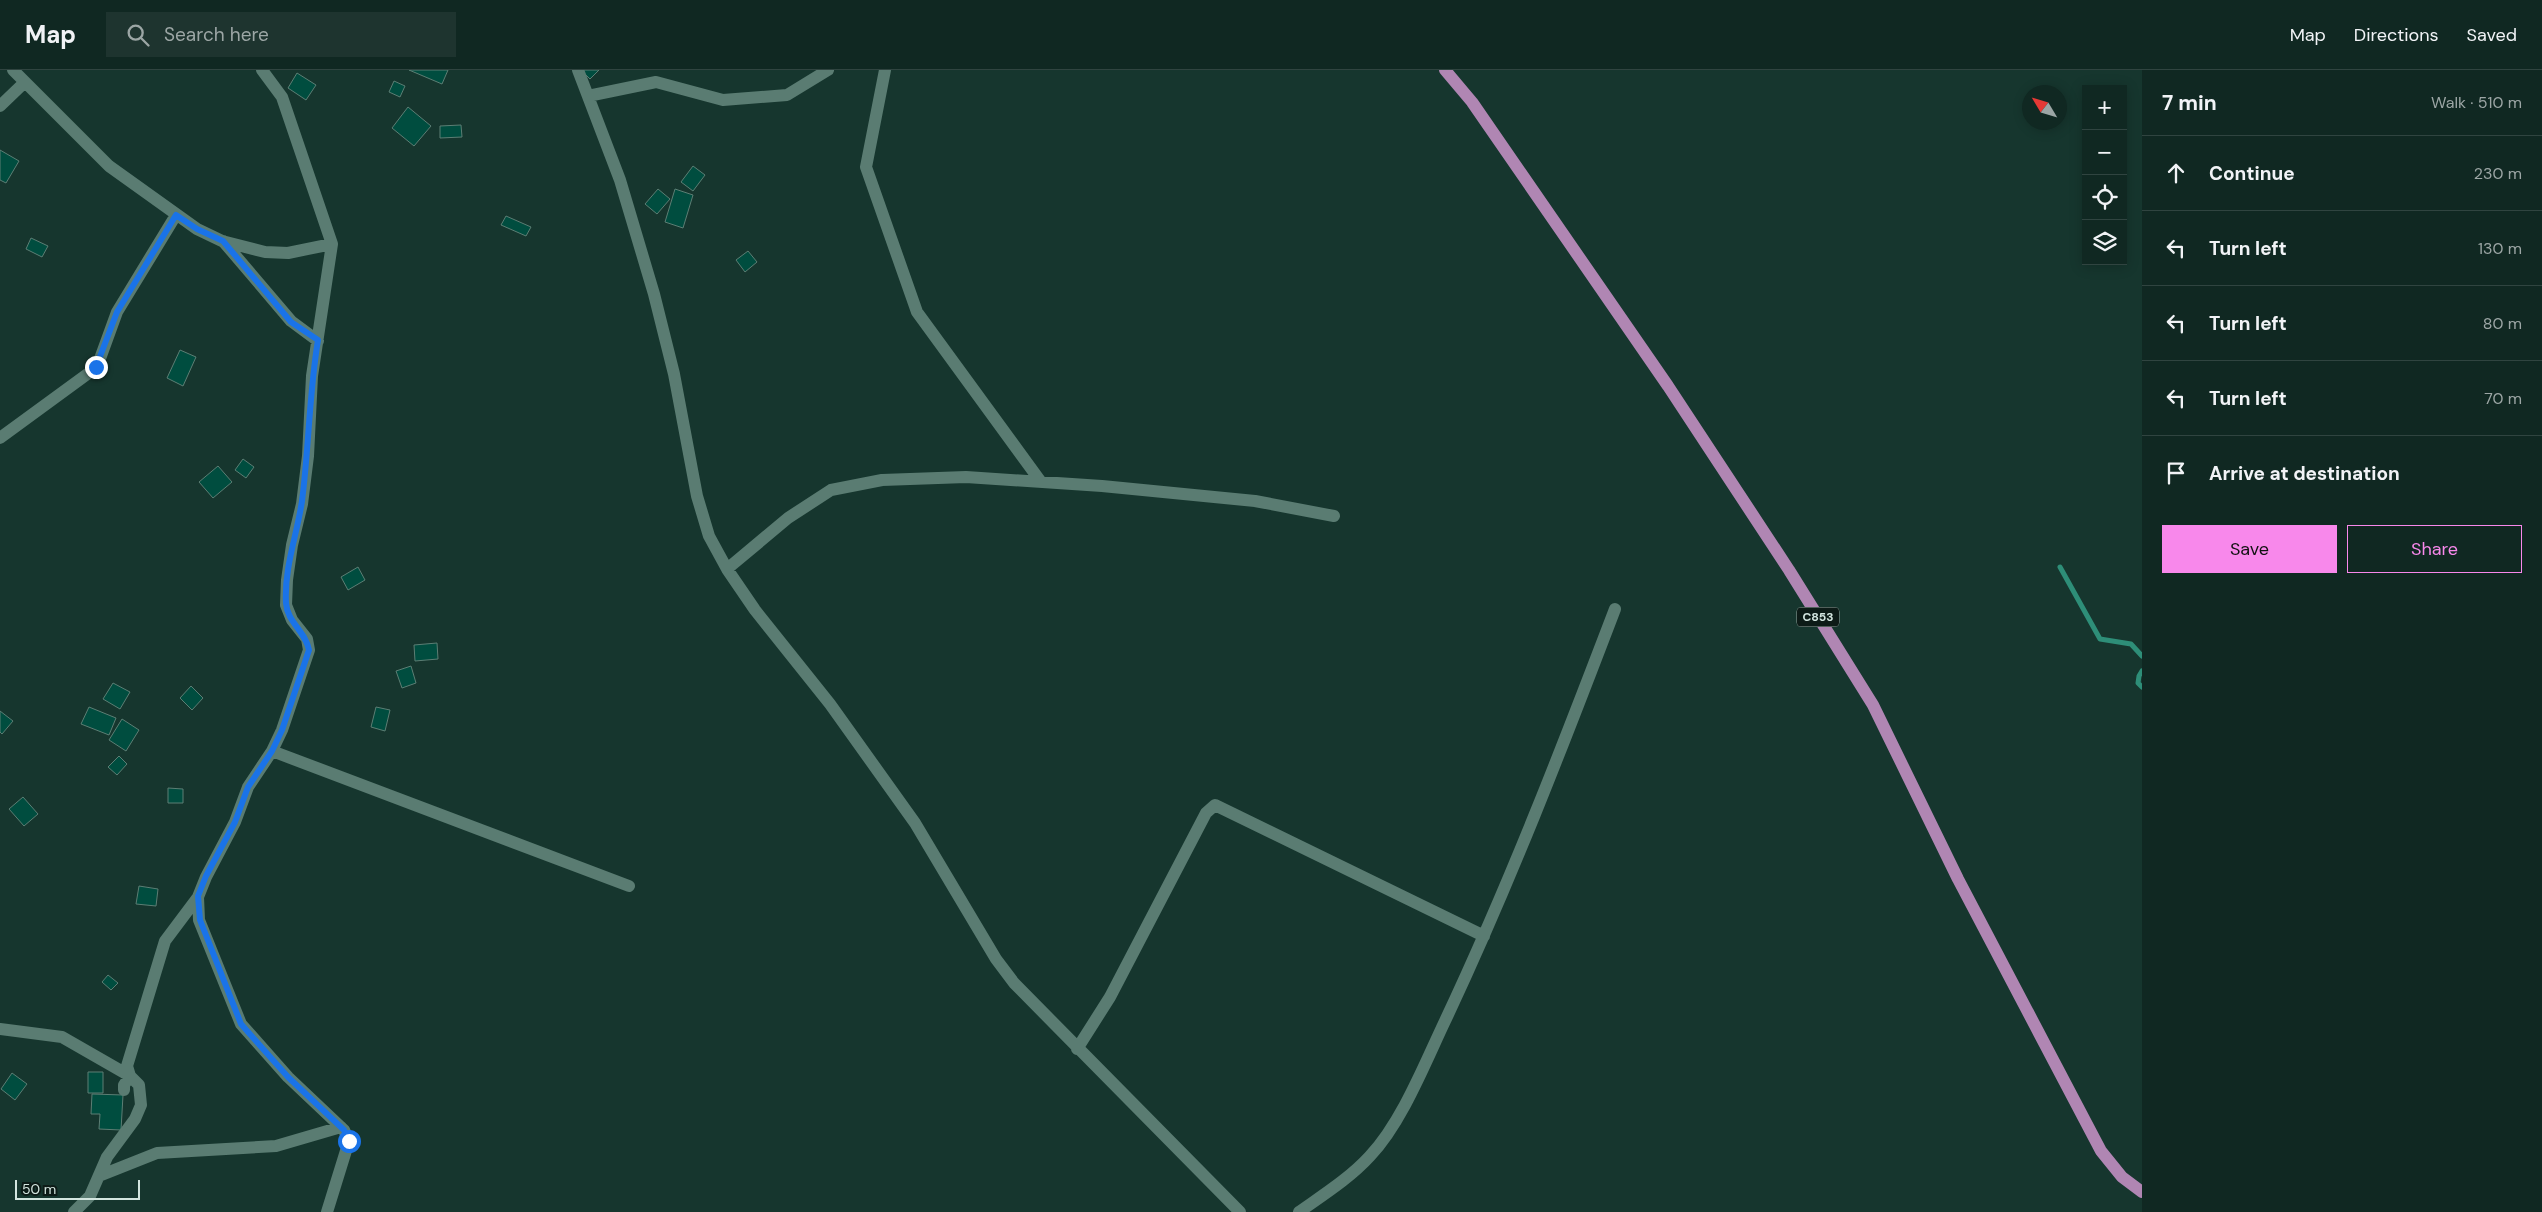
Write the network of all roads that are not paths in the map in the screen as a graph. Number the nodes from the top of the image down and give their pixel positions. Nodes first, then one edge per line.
1 (13, 70) edge
2 (262, 70) edge
3 (578, 70) edge
4 (828, 70) edge
5 (885, 70) edge
6 (1445, 70) edge
7 (25, 82) junction
8 (588, 96) junction
9 (0, 106) edge
10 (176, 215) junction
11 (223, 241) junction
12 (332, 244) junction
13 (318, 340) junction
14 (0, 438) edge
15 (1041, 482) junction
16 (1334, 516) dead end
17 (726, 569) junction
18 (1615, 608) dead end
19 (272, 751) junction
20 (629, 886) dead end
21 (198, 896) junction
22 (1484, 936) junction
23 (0, 1029) edge
24 (1077, 1048) junction
25 (130, 1076) junction
26 (124, 1090) dead end
27 (341, 1127) junction
28 (99, 1176) junction
29 (2142, 1192) edge
30 (74, 1212) edge
31 (327, 1212) edge
32 (1240, 1212) edge
33 (1299, 1212) edge

1 - 7 street
2 - 12 street
3 - 8 street
4 - 8 street
5 - 15 street
6 - 29 main road, C853
7 - 9 street
7 - 10 street
8 - 17 street
10 - 11 street
10 - 14 street
11 - 12 street
11 - 13 street
12 - 13 street
13 - 19 street
15 - 16 street
15 - 17 street
17 - 24 street
18 - 22 street
19 - 20 street
19 - 21 street
21 - 25 street
21 - 27 street
22 - 24 street
22 - 33 street
23 - 25 street
24 - 32 street
25 - 26 street
25 - 28 street
27 - 28 street
27 - 31 street
28 - 30 street

